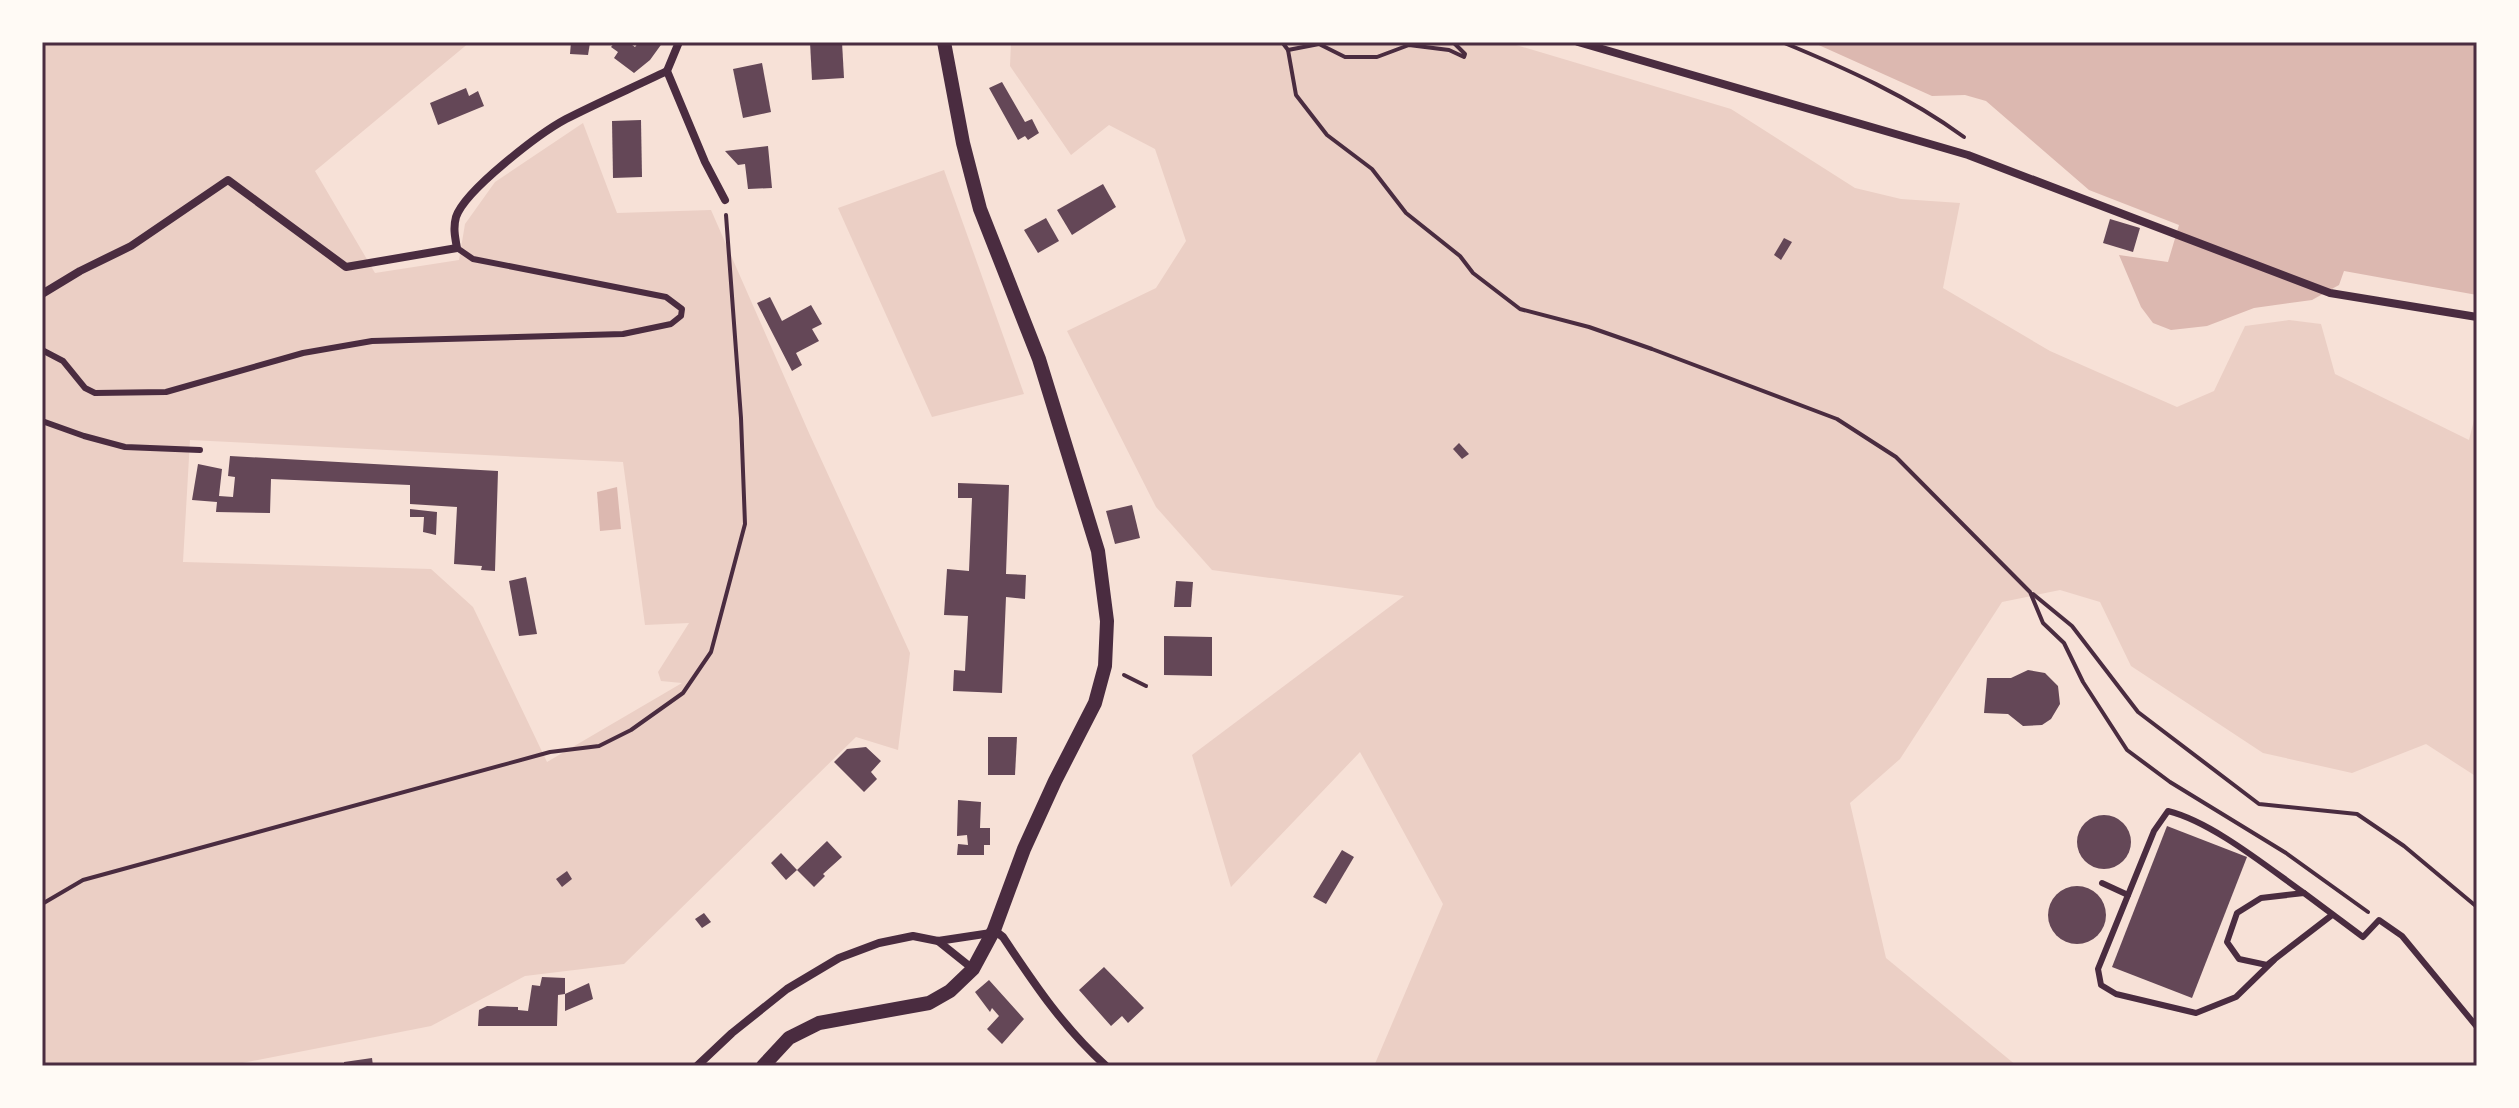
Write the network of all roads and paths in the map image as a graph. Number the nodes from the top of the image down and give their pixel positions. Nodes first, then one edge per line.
1 (679, 42) edge
2 (944, 42) edge
3 (1282, 42) edge
4 (1453, 42) edge
5 (1578, 42) edge
6 (1782, 42) edge
7 (1288, 50) junction
8 (667, 71) junction
9 (1980, 160) junction
10 (725, 200) joint
11 (457, 248) junction
12 (42, 294) edge
13 (2477, 317) edge
14 (42, 350) edge
15 (42, 421) edge
16 (200, 450) dead end
17 (2030, 592) junction
18 (1124, 675) dead end
19 (1146, 686) dead end
20 (2102, 883) dead end
21 (2304, 893) junction
22 (2128, 895) junction
23 (42, 904) edge
24 (2477, 907) edge
25 (2332, 915) junction
26 (2379, 920) junction
27 (992, 931) junction
28 (938, 941) junction
29 (2274, 960) junction
30 (973, 969) junction
31 (2477, 1027) edge
32 (697, 1066) edge
33 (763, 1066) edge
34 (1106, 1066) edge

1 - 8 street
2 - 27 street
3 - 7 path
4 - 7 path
5 - 9 street
6 - 9 path
7 - 17 path
8 - 10 street
8 - 11 street
9 - 13 street
10 - 23 path
11 - 12 street
11 - 14 lane
15 - 16 lane
17 - 24 path
17 - 26 path
18 - 19 path
20 - 22 lane
21 - 22 lane
21 - 25 lane
21 - 29 lane
22 - 29 lane
25 - 26 lane
25 - 29 lane
26 - 31 lane
27 - 28 street
27 - 30 street
27 - 34 street
28 - 30 street
28 - 32 street
30 - 33 street

